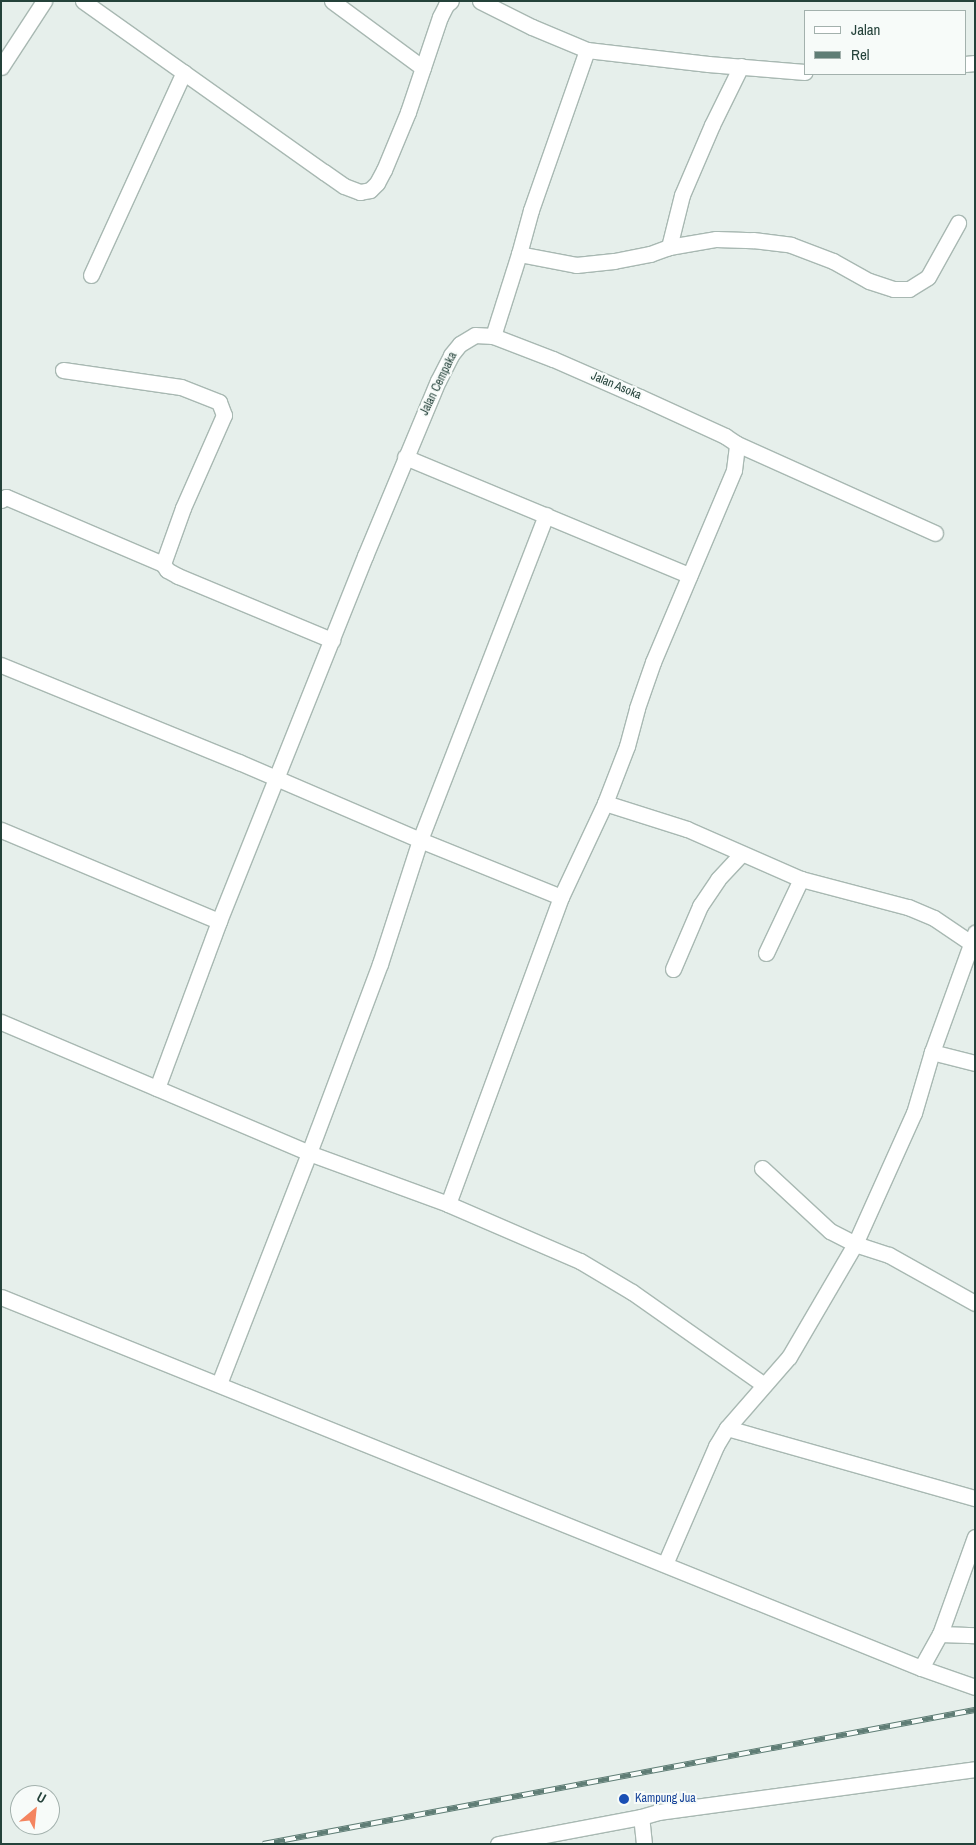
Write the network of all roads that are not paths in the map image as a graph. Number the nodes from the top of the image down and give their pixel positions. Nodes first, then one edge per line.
1 (44, 1) edge
2 (83, 1) edge
3 (332, 1) edge
4 (451, 1) edge
5 (480, 1) edge
6 (587, 50) junction
7 (741, 66) junction
8 (1, 67) edge
9 (423, 68) junction
10 (184, 72) junction
11 (804, 72) edge
12 (958, 223) dead end
13 (669, 247) junction
14 (519, 254) junction
15 (91, 275) dead end
16 (493, 336) junction
17 (63, 370) dead end
18 (737, 444) junction
19 (406, 457) junction
20 (1, 500) edge
21 (546, 515) junction
22 (936, 533) dead end
23 (163, 564) junction
24 (690, 575) junction
25 (332, 640) junction
26 (1, 665) edge
27 (276, 780) junction
28 (605, 803) junction
29 (1, 830) edge
30 (420, 840) junction
31 (740, 855) junction
32 (801, 879) junction
33 (561, 896) junction
34 (219, 921) junction
35 (973, 938) edge
36 (766, 953) dead end
37 (673, 969) dead end
38 (1, 1022) edge
39 (932, 1052) junction
40 (975, 1063) edge
41 (158, 1088) junction
42 (309, 1153) junction
43 (762, 1168) dead end
44 (448, 1204) junction
45 (855, 1244) junction
46 (1, 1297) edge
47 (975, 1303) edge
48 (219, 1384) junction
49 (763, 1384) junction
50 (727, 1428) junction
51 (975, 1498) edge
52 (975, 1537) edge
53 (665, 1564) junction
54 (940, 1634) junction
55 (975, 1634) edge
56 (921, 1668) junction
57 (975, 1687) edge
58 (975, 1769) edge
59 (641, 1817) junction
60 (498, 1844) edge
61 (644, 1844) edge

1 - 8 street
2 - 10 street
3 - 9 street
4 - 9 street
5 - 6 street
6 - 7 street
6 - 14 street
7 - 11 street
7 - 13 street
9 - 10 street
10 - 15 street
12 - 13 street
13 - 14 street
14 - 16 street
16 - 18 street, Jalan Asoka
16 - 19 street, Jalan Cempaka
17 - 23 street
18 - 22 street, Jalan Asoka
18 - 24 street
19 - 21 street
19 - 25 street, Jalan Cempaka
20 - 23 street
21 - 24 street
21 - 30 street
23 - 25 street
24 - 28 street
25 - 27 street, Jalan Cempaka
26 - 27 street
27 - 30 street
27 - 34 street, Jalan Cempaka
28 - 31 street
28 - 33 street
29 - 34 street
30 - 33 street
30 - 42 street
31 - 32 street
31 - 37 street
32 - 35 street
32 - 36 street
33 - 44 street
34 - 41 street, Jalan Cempaka
35 - 39 street
38 - 41 street
39 - 40 street
39 - 45 street
41 - 42 street
42 - 44 street
42 - 48 street
43 - 45 street
44 - 49 street
45 - 47 street
45 - 49 street
46 - 48 street
48 - 53 street
49 - 50 street
50 - 51 street
50 - 53 street
52 - 54 street
53 - 56 street
54 - 55 street
54 - 56 street
56 - 57 street
58 - 59 street
59 - 60 street
59 - 61 street

